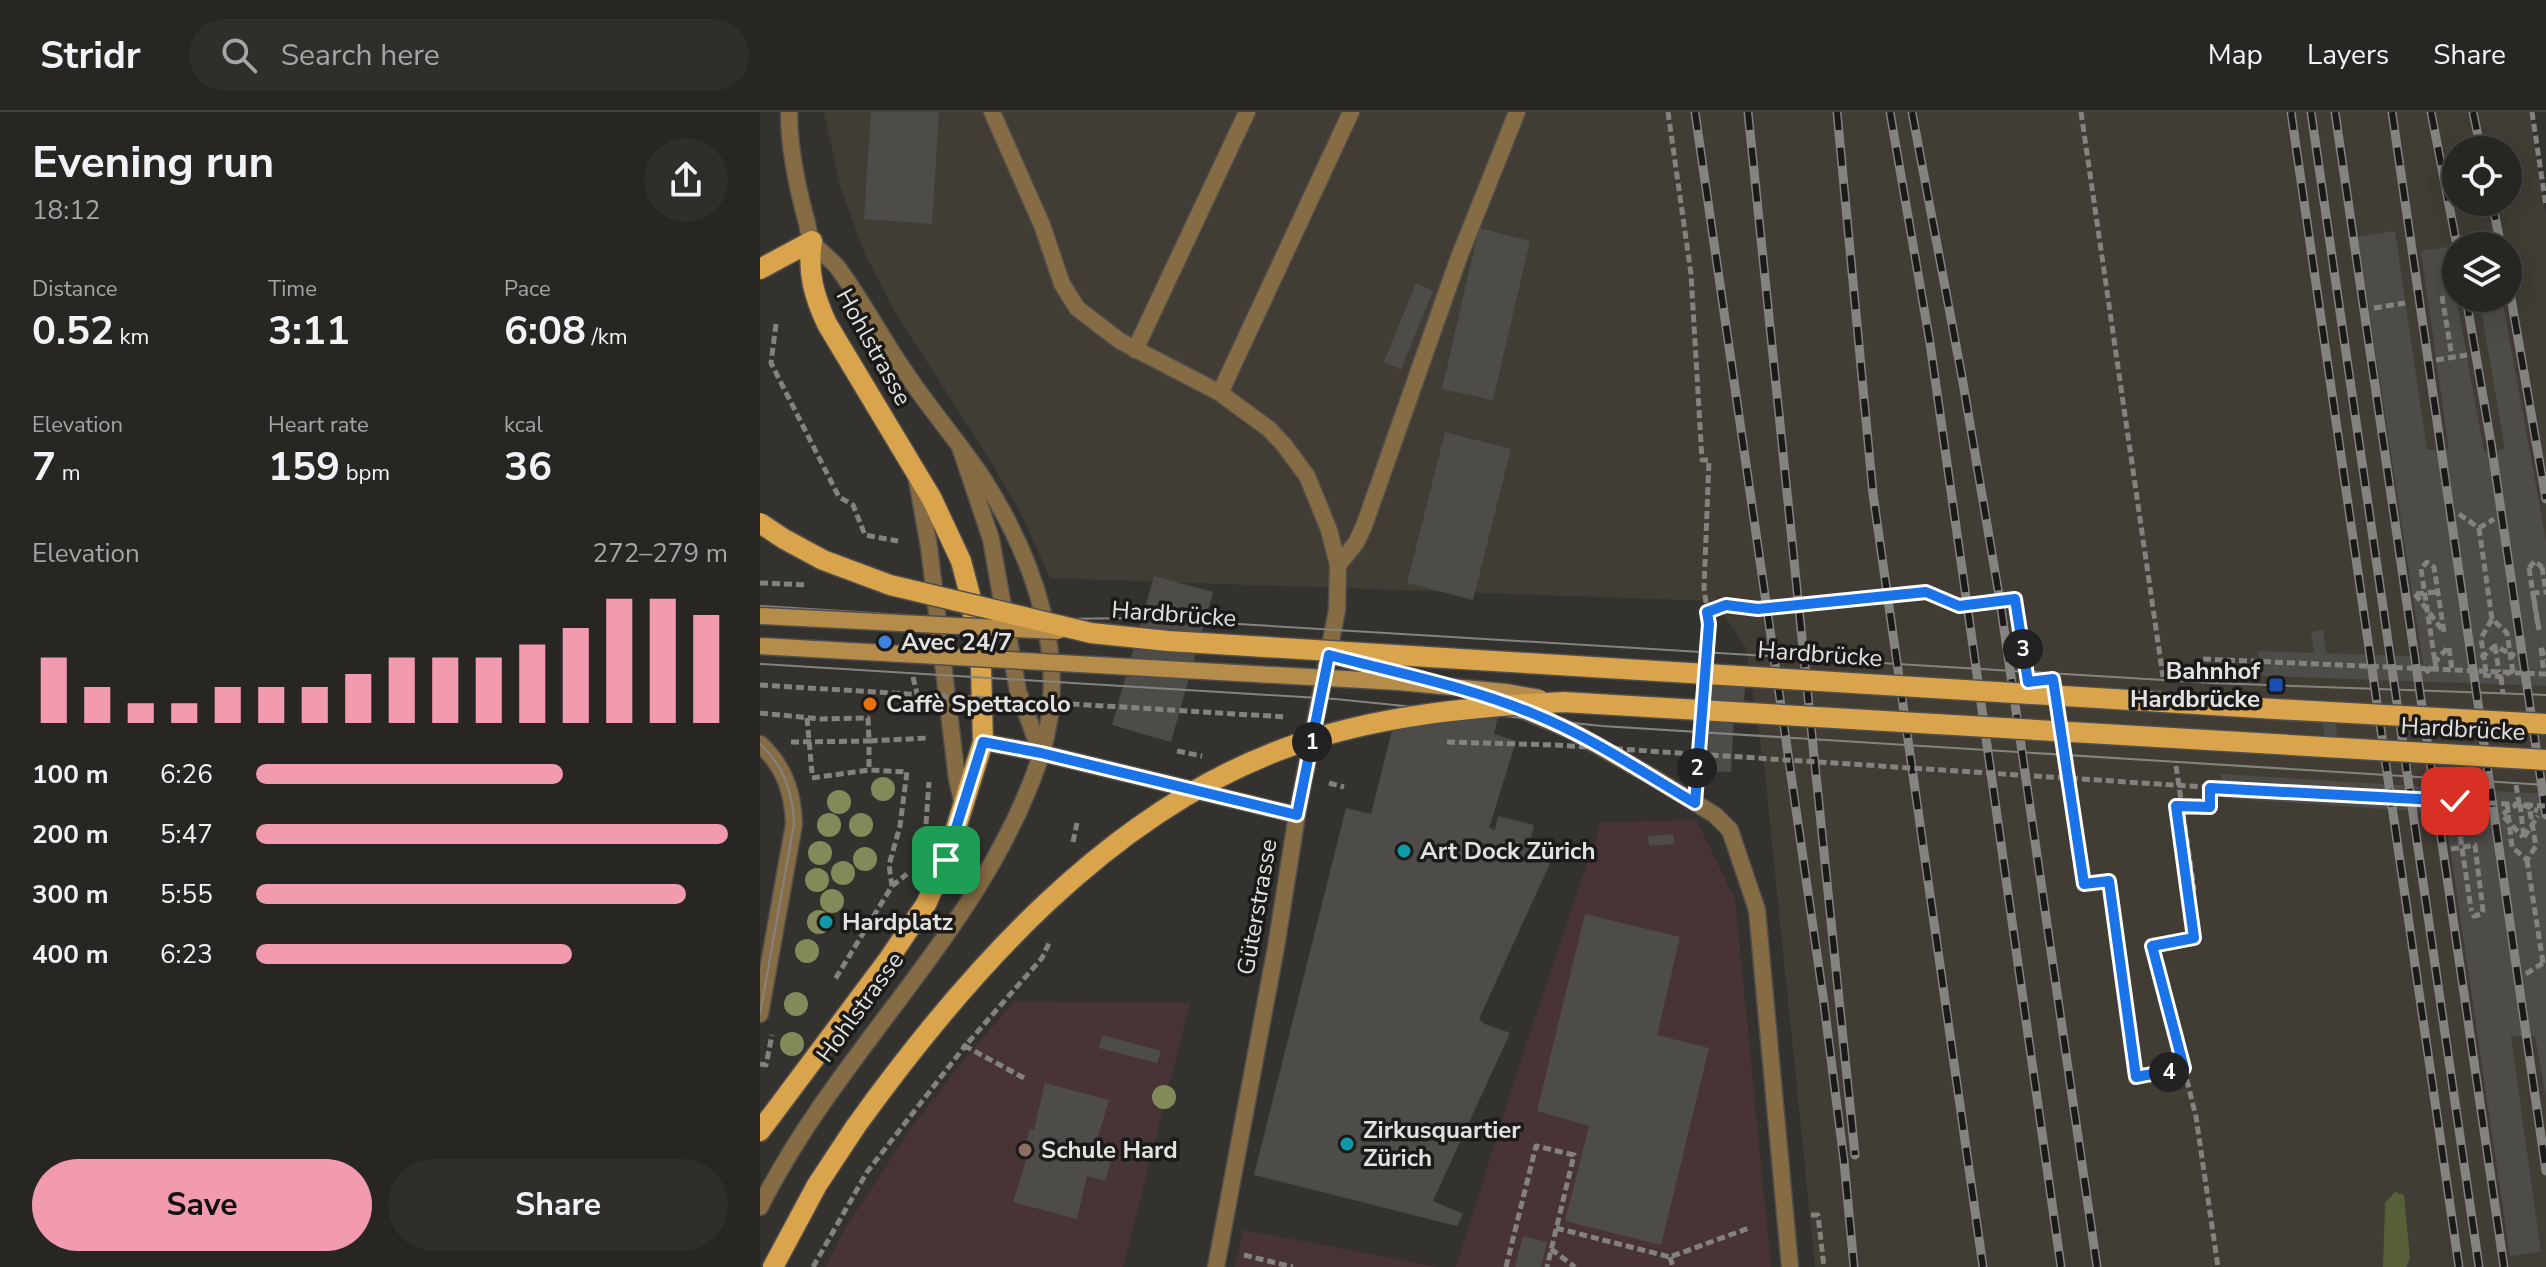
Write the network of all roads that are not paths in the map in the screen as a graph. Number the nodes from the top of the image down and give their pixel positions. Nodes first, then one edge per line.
1 (789, 112) edge
2 (992, 112) edge
3 (1247, 112) edge
4 (1351, 112) edge
5 (1517, 112) edge
6 (812, 241) junction
7 (760, 269) edge
8 (1135, 350) junction
9 (1220, 393) junction
10 (960, 447) junction
11 (915, 471) junction
12 (760, 523) edge
13 (1338, 565) junction
14 (760, 616) edge
15 (1091, 633) junction
16 (760, 646) edge
17 (1329, 655) junction
18 (1563, 702) junction
19 (2546, 724) edge
20 (983, 742) junction
21 (760, 744) edge
22 (1041, 753) junction
23 (2546, 760) edge
24 (963, 807) junction
25 (1297, 815) junction
26 (760, 1014) edge
27 (760, 1131) edge
28 (760, 1207) edge
29 (773, 1267) edge
30 (1216, 1267) edge
31 (1790, 1267) edge

1 - 6 street, Hohlstrasse
2 - 8 street
3 - 8 street
4 - 9 street
5 - 13 street
6 - 7 main road
6 - 10 street, Hohlstrasse
6 - 11 main road, Hohlstrasse
8 - 9 street
9 - 13 street
10 - 22 street, Hohlstrasse
10 - 22 street, Hohlstrasse
11 - 20 main road, Hohlstrasse
11 - 24 street, Hohlstrasse
12 - 15 main road, Hardbrücke, bridge
13 - 17 street
14 - 15 main road, Hardbrücke, bridge
15 - 19 main road, Hardbrücke, bridge
16 - 18 main road, Hardbrücke, bridge
17 - 25 street
17 - 31 street
18 - 23 main road, Hardbrücke, bridge
18 - 29 main road, Hardbrücke, bridge
20 - 22 street, Güterstrasse
20 - 24 main road, Hohlstrasse
21 - 26 street
22 - 25 street, Güterstrasse
22 - 28 street, Hohlstrasse
24 - 27 main road, Hohlstrasse
25 - 30 street, Güterstrasse

